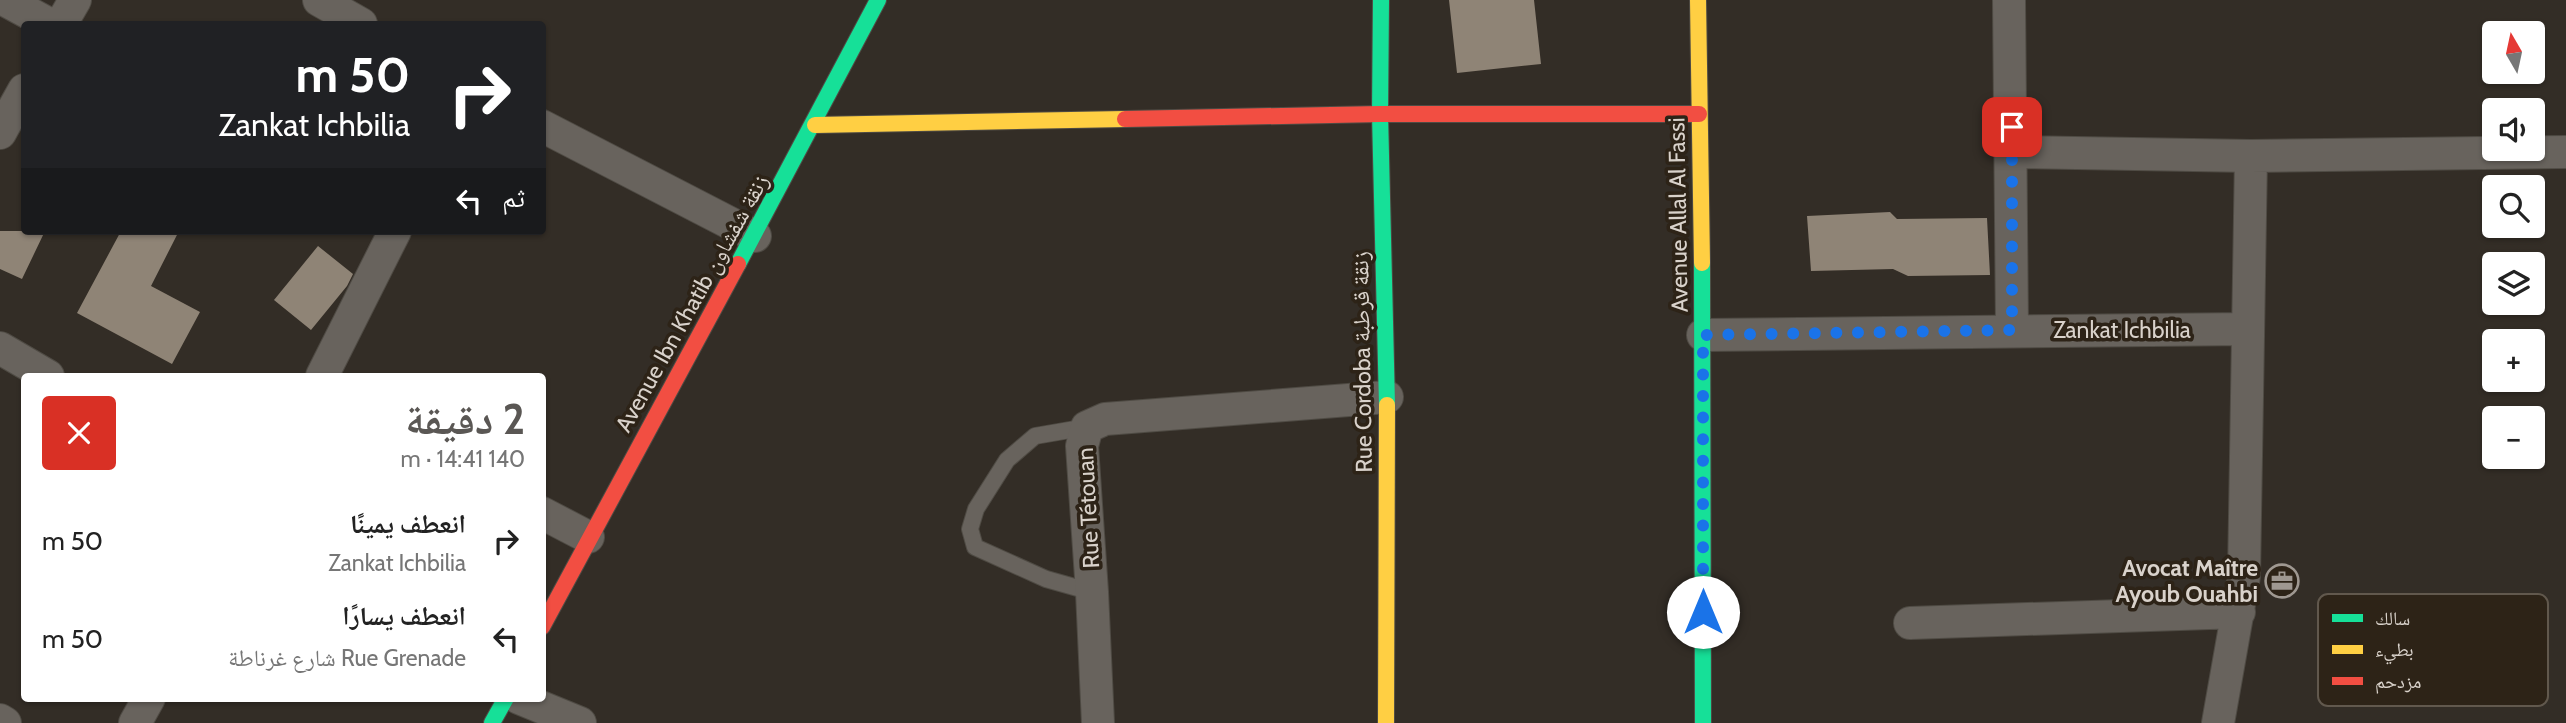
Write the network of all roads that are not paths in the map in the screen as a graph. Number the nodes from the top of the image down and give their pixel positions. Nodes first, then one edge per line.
1 (5, 0) edge
2 (75, 0) edge
3 (319, 0) edge
4 (878, 0) edge
5 (1381, 0) edge
6 (1698, 0) edge
7 (2009, 0) edge
8 (44, 21) edge
9 (63, 21) edge
10 (355, 21) edge
11 (21, 95) edge
12 (1380, 114) junction
13 (1699, 114) junction
14 (815, 125) junction
15 (546, 128) edge
16 (0, 133) edge
17 (2012, 152) junction
18 (2566, 152) edge
19 (2251, 156) junction
20 (393, 235) edge
21 (755, 236) junction
22 (2247, 329) junction
23 (2012, 330) junction
24 (1703, 335) junction
25 (0, 348) edge
26 (43, 373) edge
27 (324, 373) edge
28 (1387, 397) junction
29 (1087, 428) junction
30 (546, 515) edge
31 (588, 537) junction
32 (1093, 592) junction
33 (2239, 612) junction
34 (546, 618) edge
35 (1910, 623) dead end
36 (147, 702) edge
37 (504, 702) edge
38 (529, 702) edge
39 (0, 720) edge
40 (5, 723) edge
41 (135, 723) edge
42 (492, 723) edge
43 (580, 723) edge
44 (1098, 723) edge
45 (1386, 723) edge
46 (1703, 723) edge
47 (2218, 723) edge

1 - 8 street
2 - 9 street
3 - 10 street
4 - 14 street, Avenue Ibn Khatib زنقة شفشاون
5 - 12 street, Rue Cordoba زنقة قرطبة
6 - 13 street, Avenue Allal Al Fassi
7 - 17 street
11 - 16 street
12 - 13 street
12 - 14 street
12 - 28 street, Rue Cordoba زنقة قرطبة
13 - 24 street, Avenue Allal Al Fassi
14 - 21 street, Avenue Ibn Khatib زنقة شفشاون
15 - 21 street
17 - 19 street
17 - 23 street
18 - 19 street
19 - 22 street
20 - 27 street
21 - 31 street, Avenue Ibn Khatib زنقة شفشاون
22 - 23 street, Zankat Ichbilia
22 - 33 street
23 - 24 street, Zankat Ichbilia
24 - 46 street, Avenue Allal Al Fassi
25 - 26 street
28 - 29 street, Rue Tétouan
28 - 45 street, Rue Cordoba زنقة قرطبة
29 - 32 street, Rue Tétouan
29 - 32 lane
30 - 31 street
31 - 34 street, Avenue Ibn Khatib زنقة شفشاون
32 - 44 street, Rue Tétouan
33 - 35 street
33 - 47 street
36 - 41 street
37 - 42 street
38 - 43 street
39 - 40 street

